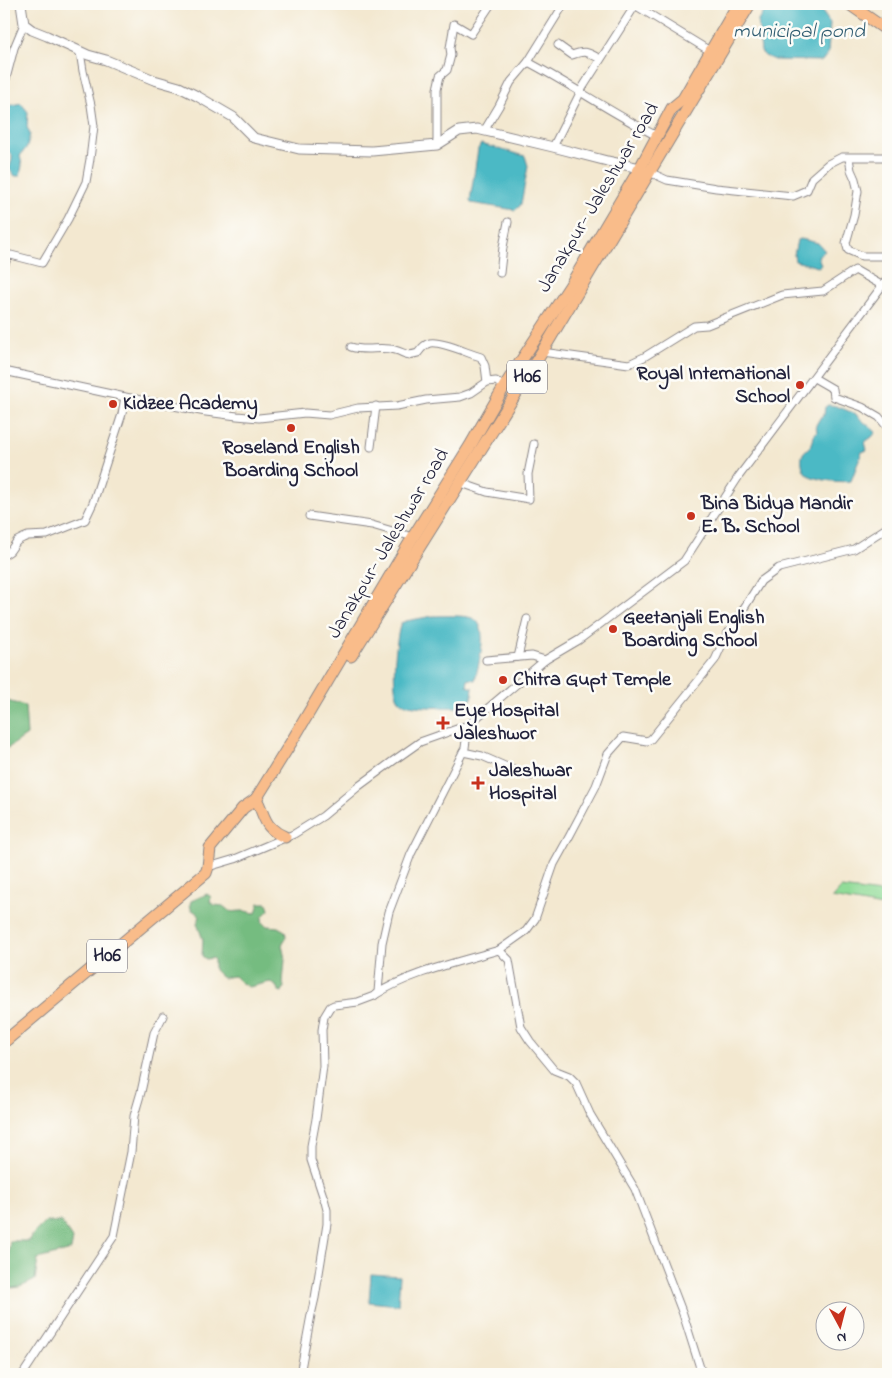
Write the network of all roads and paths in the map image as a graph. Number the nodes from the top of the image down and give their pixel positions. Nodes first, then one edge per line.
1 (21, 4) edge
2 (491, 4) edge
3 (564, 4) edge
4 (635, 4) edge
5 (738, 4) edge
6 (750, 4) edge
7 (849, 4) edge
8 (24, 24) junction
9 (888, 31) edge
10 (558, 45) dead end
11 (710, 50) junction
12 (80, 52) junction
13 (600, 59) junction
14 (528, 62) junction
15 (4, 86) edge
16 (580, 92) junction
17 (484, 131) junction
18 (657, 136) junction
19 (437, 145) junction
20 (553, 147) junction
21 (888, 157) edge
22 (848, 158) junction
23 (645, 170) junction
24 (508, 222) dead end
25 (6, 254) edge
26 (888, 256) edge
27 (4, 266) edge
28 (500, 273) dead end
29 (888, 278) edge
30 (883, 286) junction
31 (351, 347) dead end
32 (542, 352) junction
33 (4, 371) edge
34 (814, 378) junction
35 (487, 382) junction
36 (504, 387) junction
37 (125, 397) junction
38 (376, 406) junction
39 (888, 428) edge
40 (534, 444) dead end
41 (371, 448) dead end
42 (461, 483) junction
43 (309, 516) dead end
44 (888, 527) edge
45 (413, 537) junction
46 (4, 556) edge
47 (527, 619) dead end
48 (518, 657) junction
49 (486, 660) dead end
50 (545, 660) junction
51 (468, 725) junction
52 (292, 741) junction
53 (463, 752) junction
54 (531, 776) dead end
55 (256, 799) junction
56 (285, 838) junction
57 (208, 867) junction
58 (499, 950) junction
59 (112, 952) dead end
60 (374, 996) junction
61 (163, 1016) dead end
62 (7, 1039) edge
63 (23, 1374) edge
64 (300, 1374) edge
65 (702, 1374) edge

1 - 8 street
2 - 19 street
3 - 14 street
4 - 11 street
4 - 13 street
5 - 11 main road, Janakpur- Jaleshwar road / H06
6 - 23 main road, H06
7 - 9 main road
8 - 12 street
8 - 15 street
10 - 13 street
11 - 18 main road, Janakpur- Jaleshwar road / H06
12 - 19 street
12 - 25 street
13 - 16 street
14 - 16 street
14 - 17 street
16 - 18 street
16 - 20 street
17 - 19 street
17 - 20 street
18 - 23 main road, Janakpur- Jaleshwar road / H06
20 - 23 street
21 - 22 street
22 - 23 street
22 - 26 street
23 - 32 main road, H06
23 - 36 main road, Janakpur- Jaleshwar road / H06
24 - 28 street
25 - 27 street
29 - 30 street
30 - 32 street
30 - 34 street
31 - 35 street
32 - 42 main road, H06
33 - 37 street
34 - 39 street
34 - 50 street
35 - 36 street
35 - 38 street
36 - 45 main road, Janakpur- Jaleshwar road / H06
37 - 38 street
37 - 46 street
38 - 41 street
40 - 42 street
42 - 52 main road, H06
43 - 45 street
44 - 58 street
45 - 52 main road, Janakpur- Jaleshwar road / H06
47 - 48 street
48 - 49 street
48 - 50 street
50 - 51 street
51 - 53 street
51 - 56 street
52 - 55 main road, Janakpur- Jaleshwar road / H06
53 - 54 street
53 - 60 street
55 - 56 main road
55 - 57 main road, Janakpur- Jaleshwar road / H06
56 - 57 street
57 - 62 main road, Janakpur- Jaleshwar road / H06
58 - 60 street
58 - 65 street
59 - 62 main road, Janakpur- Jaleshwar road / H06
60 - 64 street
61 - 63 street

